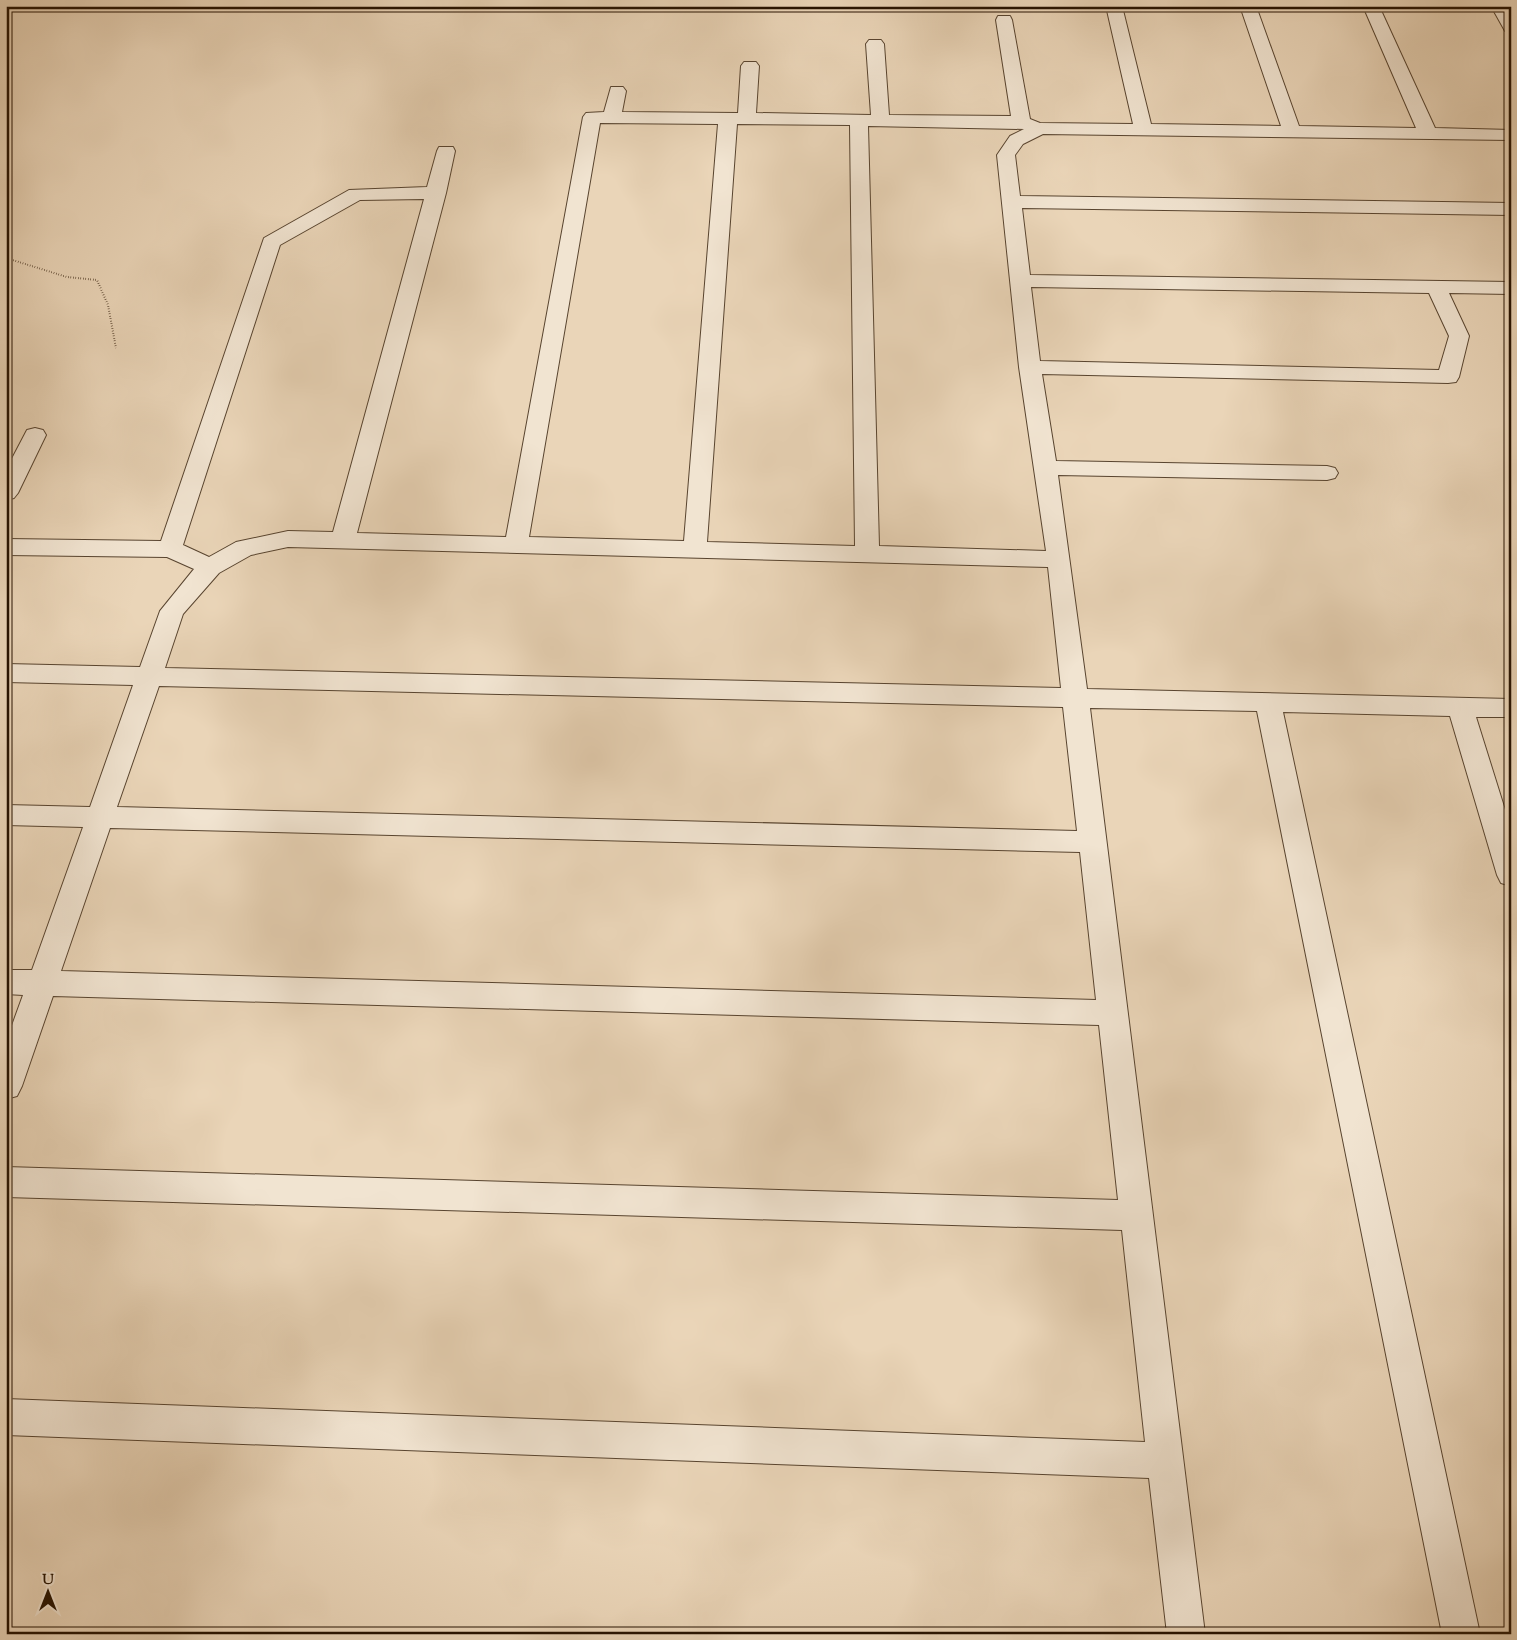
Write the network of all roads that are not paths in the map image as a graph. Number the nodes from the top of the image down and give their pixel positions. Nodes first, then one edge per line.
1 (1114, 6) edge
2 (1248, 6) edge
3 (1371, 6) edge
4 (1500, 6) edge
5 (1004, 20) dead end
6 (1511, 27) edge
7 (875, 44) dead end
8 (750, 66) dead end
9 (617, 91) dead end
10 (612, 117) junction
11 (738, 119) junction
12 (869, 120) junction
13 (1030, 125) junction
14 (1143, 130) junction
15 (1292, 132) junction
16 (1428, 134) junction
17 (1511, 135) edge
18 (446, 151) dead end
19 (436, 193) junction
20 (1010, 202) junction
21 (1511, 209) edge
22 (1021, 281) junction
23 (1436, 287) junction
24 (1511, 288) edge
25 (1030, 367) junction
26 (35, 435) dead end
27 (1044, 468) junction
28 (1327, 473) dead end
29 (6, 493) edge
30 (343, 540) junction
31 (516, 545) junction
32 (6, 547) edge
33 (170, 549) junction
34 (695, 550) junction
35 (867, 554) junction
36 (1059, 559) junction
37 (210, 567) junction
38 (6, 673) edge
39 (150, 676) junction
40 (1075, 698) junction
41 (1268, 702) junction
42 (1460, 707) junction
43 (1511, 708) edge
44 (6, 815) edge
45 (100, 818) junction
46 (1092, 842) junction
47 (1511, 875) edge
48 (6, 982) edge
49 (42, 983) junction
50 (1112, 1014) junction
51 (6, 1086) edge
52 (6, 1182) edge
53 (1136, 1215) junction
54 (6, 1417) edge
55 (1165, 1461) junction
56 (1186, 1634) edge
57 (1461, 1634) edge

1 - 14 street
2 - 15 street
3 - 16 street
4 - 6 street
5 - 13 street
7 - 12 street
8 - 11 street
9 - 10 street
10 - 11 street
10 - 31 street
11 - 12 street
11 - 34 street
12 - 13 street
12 - 35 street
13 - 14 street
13 - 20 street
14 - 15 street
15 - 16 street
16 - 17 street
18 - 19 street
19 - 30 street
19 - 33 street
20 - 21 street
20 - 22 street
22 - 23 street
22 - 25 street
23 - 24 street
23 - 25 street
25 - 27 street
26 - 29 street
27 - 28 street
27 - 36 street
30 - 31 street
30 - 37 street
31 - 34 street
32 - 33 street
33 - 37 street
34 - 35 street
35 - 36 street
36 - 40 street
37 - 39 street
38 - 39 street
39 - 40 street
39 - 45 street
40 - 41 street
40 - 46 street
41 - 42 street
41 - 57 street
42 - 43 street
42 - 47 street
44 - 45 street
45 - 46 street
45 - 49 street
46 - 50 street
48 - 49 street
49 - 50 street
49 - 51 street
50 - 53 street
52 - 53 street
53 - 55 street
54 - 55 street
55 - 56 street

